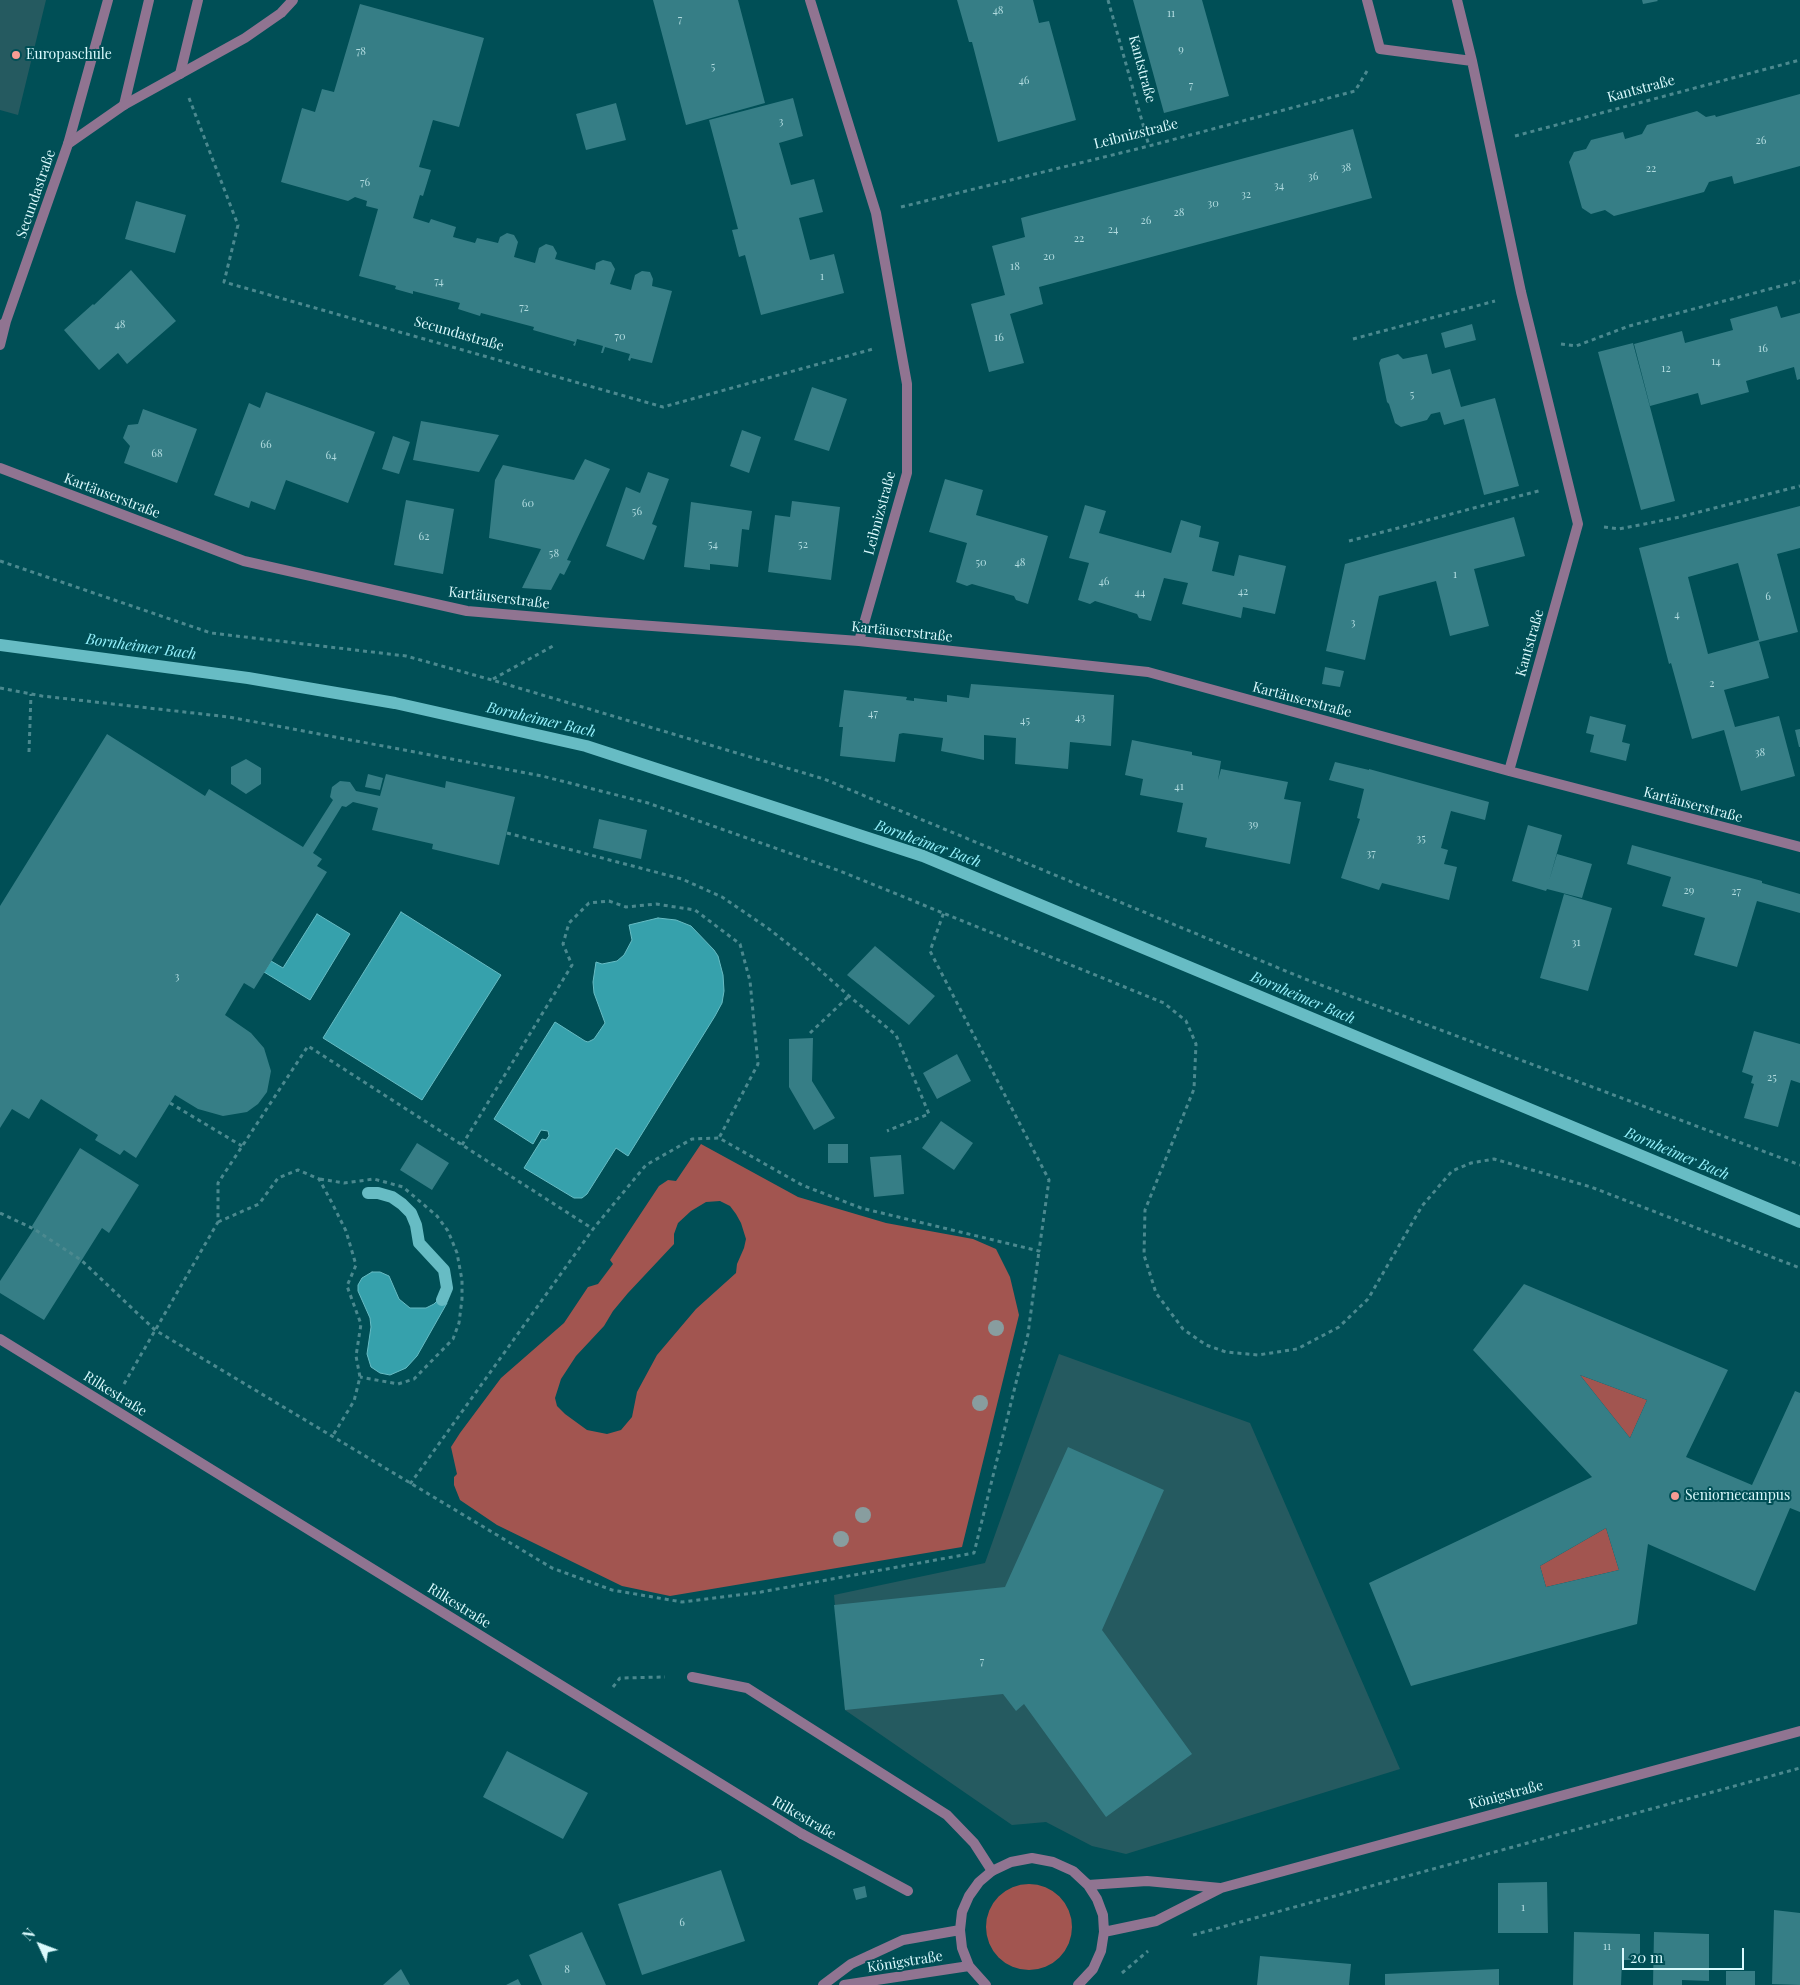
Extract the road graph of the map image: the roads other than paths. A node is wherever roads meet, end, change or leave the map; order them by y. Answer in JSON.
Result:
{"nodes":[{"id":1,"x":108,"y":0,"type":"edge"},
{"id":2,"x":149,"y":0,"type":"edge"},
{"id":3,"x":198,"y":0,"type":"edge"},
{"id":4,"x":293,"y":0,"type":"edge"},
{"id":5,"x":810,"y":0,"type":"edge"},
{"id":6,"x":1367,"y":0,"type":"edge"},
{"id":7,"x":1457,"y":0,"type":"edge"},
{"id":8,"x":1472,"y":61,"type":"junction"},
{"id":9,"x":180,"y":74,"type":"junction"},
{"id":10,"x":124,"y":105,"type":"junction"},
{"id":11,"x":68,"y":144,"type":"junction"},
{"id":12,"x":3,"y":325,"type":"edge"},
{"id":13,"x":0,"y":345,"type":"edge"},
{"id":14,"x":0,"y":468,"type":"edge"},
{"id":15,"x":859,"y":641,"type":"junction"},
{"id":16,"x":1508,"y":771,"type":"junction"},
{"id":17,"x":1800,"y":847,"type":"edge"},
{"id":18,"x":0,"y":1339,"type":"edge"},
{"id":19,"x":692,"y":1677,"type":"road end"},
{"id":20,"x":1800,"y":1731,"type":"edge"},
{"id":21,"x":992,"y":1871,"type":"junction"},
{"id":22,"x":1088,"y":1885,"type":"junction"},
{"id":23,"x":1220,"y":1888,"type":"junction"},
{"id":24,"x":908,"y":1891,"type":"dead end"},
{"id":25,"x":960,"y":1930,"type":"junction"},
{"id":26,"x":1104,"y":1932,"type":"junction"},
{"id":27,"x":969,"y":1966,"type":"junction"},
{"id":28,"x":1080,"y":1984,"type":"edge"},
{"id":29,"x":823,"y":1985,"type":"edge"},
{"id":30,"x":844,"y":1985,"type":"edge"},
{"id":31,"x":986,"y":1985,"type":"edge"}],
"edges":[{"from":1,"to":11,"type":"street"},
{"from":2,"to":10,"type":"street"},
{"from":3,"to":9,"type":"street"},
{"from":4,"to":9,"type":"street","name":"Secundastraße"},
{"from":5,"to":15,"type":"street","name":"Leibnizstraße"},
{"from":6,"to":8,"type":"street"},
{"from":7,"to":8,"type":"street","name":"Kantstraße"},
{"from":8,"to":16,"type":"street","name":"Kantstraße"},
{"from":9,"to":10,"type":"street","name":"Secundastraße"},
{"from":10,"to":11,"type":"street","name":"Secundastraße"},
{"from":11,"to":12,"type":"street","name":"Secundastraße"},
{"from":12,"to":13,"type":"street","name":"Secundastraße"},
{"from":14,"to":15,"type":"street","name":"Kartäuserstraße"},
{"from":15,"to":16,"type":"street","name":"Kartäuserstraße"},
{"from":16,"to":17,"type":"street","name":"Kartäuserstraße"},
{"from":18,"to":24,"type":"street","name":"Rilkestraße"},
{"from":19,"to":21,"type":"street"},
{"from":20,"to":23,"type":"street","name":"Königstraße"},
{"from":21,"to":22,"type":"street"},
{"from":21,"to":25,"type":"street"},
{"from":22,"to":23,"type":"street","name":"Königstraße"},
{"from":22,"to":26,"type":"street"},
{"from":23,"to":26,"type":"street","name":"Königstraße"},
{"from":25,"to":27,"type":"street"},
{"from":25,"to":29,"type":"street","name":"Königstraße"},
{"from":26,"to":28,"type":"street"},
{"from":27,"to":30,"type":"street","name":"Königstraße"},
{"from":27,"to":31,"type":"street"}]}
